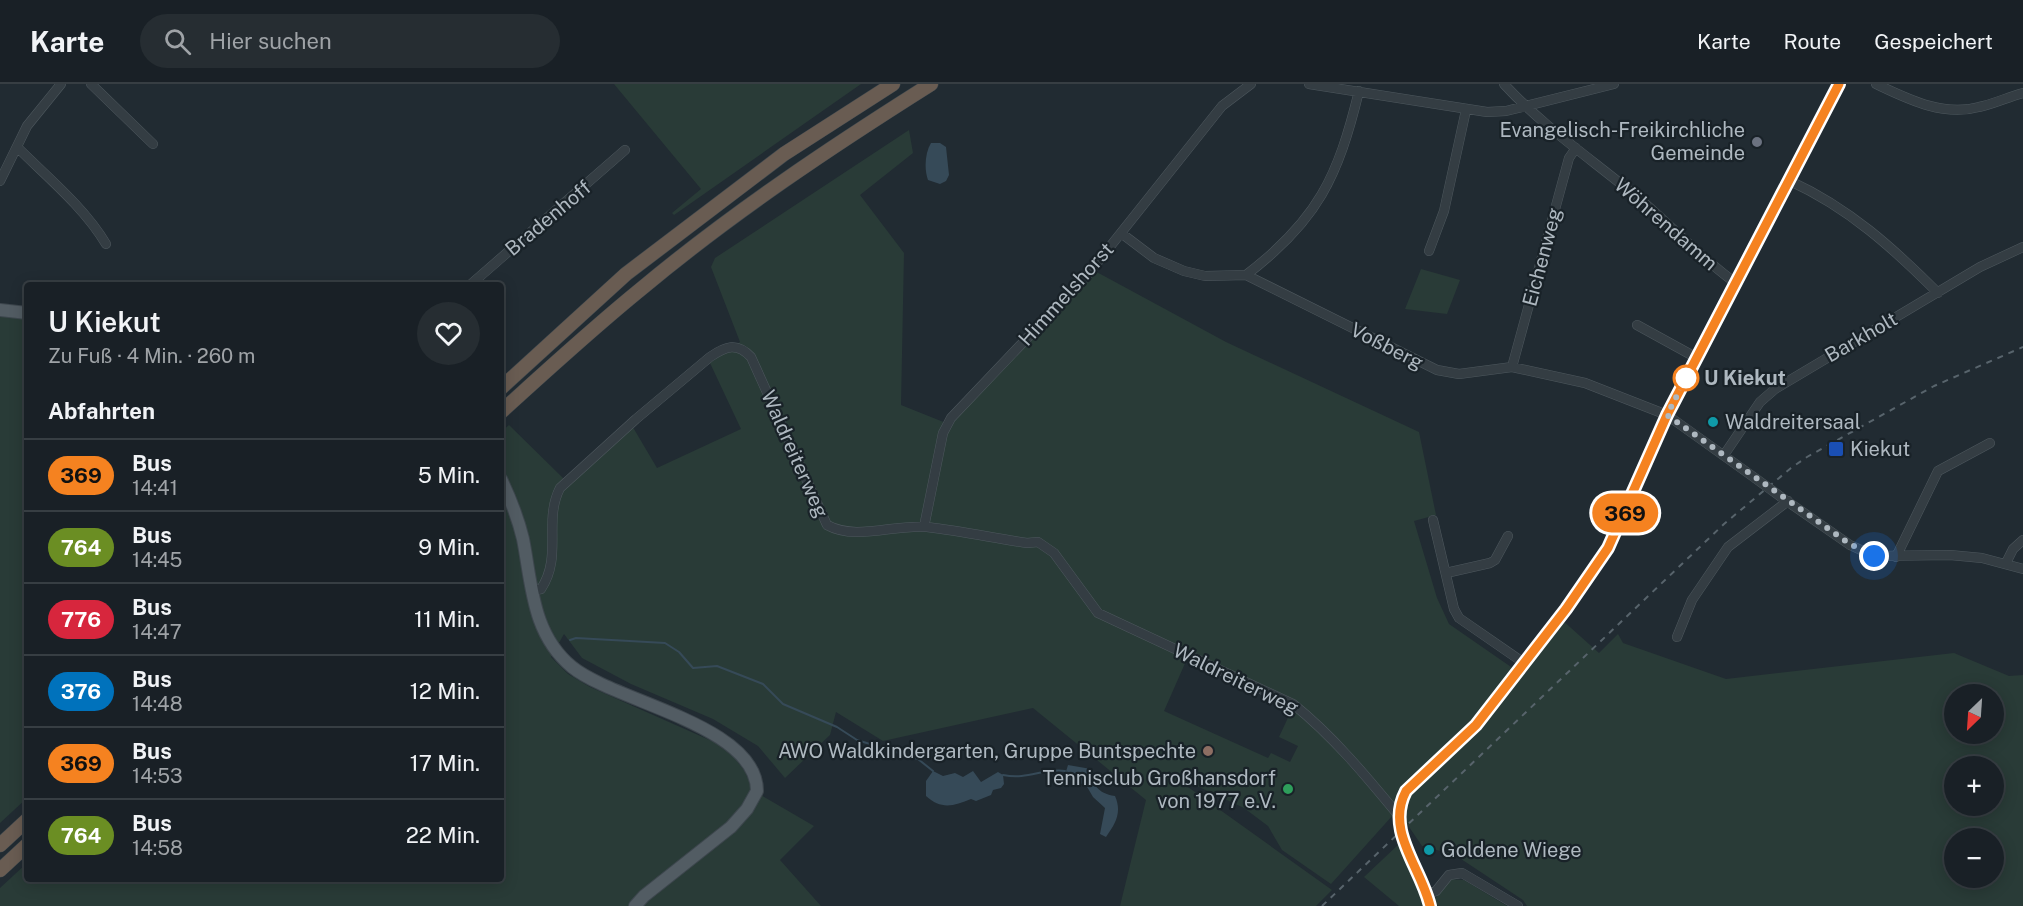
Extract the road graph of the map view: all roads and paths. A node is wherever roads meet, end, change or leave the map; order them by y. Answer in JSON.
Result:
{"nodes":[{"id":1,"x":62,"y":84,"type":"edge"},
{"id":2,"x":91,"y":84,"type":"edge"},
{"id":3,"x":893,"y":84,"type":"edge"},
{"id":4,"x":931,"y":84,"type":"edge"},
{"id":5,"x":1251,"y":84,"type":"edge"},
{"id":6,"x":1309,"y":84,"type":"edge"},
{"id":7,"x":1504,"y":84,"type":"edge"},
{"id":8,"x":1614,"y":84,"type":"edge"},
{"id":9,"x":1839,"y":84,"type":"edge"},
{"id":10,"x":1876,"y":84,"type":"edge"},
{"id":11,"x":1359,"y":91,"type":"junction"},
{"id":12,"x":2023,"y":93,"type":"edge"},
{"id":13,"x":1525,"y":107,"type":"junction"},
{"id":14,"x":1466,"y":110,"type":"junction"},
{"id":15,"x":153,"y":144,"type":"dead end"},
{"id":16,"x":17,"y":147,"type":"junction"},
{"id":17,"x":1576,"y":148,"type":"junction"},
{"id":18,"x":625,"y":150,"type":"dead end"},
{"id":19,"x":0,"y":181,"type":"edge"},
{"id":20,"x":1790,"y":181,"type":"junction"},
{"id":21,"x":1121,"y":233,"type":"junction"},
{"id":22,"x":106,"y":244,"type":"dead end"},
{"id":23,"x":2023,"y":247,"type":"edge"},
{"id":24,"x":1430,"y":251,"type":"dead end"},
{"id":25,"x":1246,"y":275,"type":"junction"},
{"id":26,"x":474,"y":282,"type":"edge"},
{"id":27,"x":1737,"y":284,"type":"junction"},
{"id":28,"x":1938,"y":293,"type":"junction"},
{"id":29,"x":0,"y":310,"type":"edge"},
{"id":30,"x":24,"y":313,"type":"edge"},
{"id":31,"x":1637,"y":325,"type":"dead end"},
{"id":32,"x":1697,"y":358,"type":"junction"},
{"id":33,"x":1512,"y":367,"type":"junction"},
{"id":34,"x":504,"y":385,"type":"edge"},
{"id":35,"x":504,"y":409,"type":"edge"},
{"id":36,"x":1667,"y":415,"type":"junction"},
{"id":37,"x":1990,"y":443,"type":"dead end"},
{"id":38,"x":1724,"y":455,"type":"junction"},
{"id":39,"x":504,"y":487,"type":"edge"},
{"id":40,"x":1785,"y":499,"type":"junction"},
{"id":41,"x":1433,"y":520,"type":"dead end"},
{"id":42,"x":924,"y":527,"type":"junction"},
{"id":43,"x":1509,"y":536,"type":"dead end"},
{"id":44,"x":2023,"y":540,"type":"edge"},
{"id":45,"x":1896,"y":557,"type":"junction"},
{"id":46,"x":2006,"y":563,"type":"junction"},
{"id":47,"x":2023,"y":569,"type":"edge"},
{"id":48,"x":1446,"y":573,"type":"junction"},
{"id":49,"x":531,"y":591,"type":"junction"},
{"id":50,"x":1677,"y":637,"type":"dead end"},
{"id":51,"x":1524,"y":663,"type":"junction"},
{"id":52,"x":1399,"y":816,"type":"junction"},
{"id":53,"x":24,"y":823,"type":"edge"},
{"id":54,"x":0,"y":845,"type":"edge"},
{"id":55,"x":24,"y":848,"type":"edge"},
{"id":56,"x":0,"y":870,"type":"edge"},
{"id":57,"x":1427,"y":894,"type":"junction"},
{"id":58,"x":635,"y":906,"type":"edge"},
{"id":59,"x":1430,"y":906,"type":"edge"},
{"id":60,"x":1518,"y":906,"type":"edge"}],
"edges":[{"from":1,"to":16,"type":"street"},
{"from":2,"to":15,"type":"street"},
{"from":3,"to":34,"type":"highway"},
{"from":4,"to":35,"type":"highway"},
{"from":5,"to":21,"type":"street","name":"Himmelshorst"},
{"from":6,"to":11,"type":"street"},
{"from":7,"to":13,"type":"street","name":"Wöhrendamm"},
{"from":8,"to":13,"type":"street"},
{"from":9,"to":20,"type":"street"},
{"from":10,"to":12,"type":"street"},
{"from":11,"to":14,"type":"street"},
{"from":11,"to":25,"type":"street"},
{"from":13,"to":14,"type":"street"},
{"from":13,"to":17,"type":"street","name":"Wöhrendamm"},
{"from":14,"to":24,"type":"street"},
{"from":16,"to":19,"type":"street"},
{"from":16,"to":22,"type":"street"},
{"from":17,"to":27,"type":"street","name":"Wöhrendamm"},
{"from":17,"to":33,"type":"street","name":"Eichenweg"},
{"from":18,"to":26,"type":"street","name":"Bradenhoff"},
{"from":20,"to":27,"type":"street"},
{"from":20,"to":28,"type":"street"},
{"from":21,"to":25,"type":"street","name":"Voßberg"},
{"from":21,"to":42,"type":"street","name":"Himmelshorst"},
{"from":23,"to":28,"type":"street","name":"Barkholt"},
{"from":25,"to":33,"type":"street","name":"Voßberg"},
{"from":27,"to":32,"type":"street","name":"Wöhrendamm"},
{"from":28,"to":38,"type":"street","name":"Barkholt"},
{"from":29,"to":30,"type":"main road"},
{"from":31,"to":32,"type":"street"},
{"from":32,"to":36,"type":"street","name":"Wöhrendamm"},
{"from":33,"to":36,"type":"street","name":"Voßberg"},
{"from":36,"to":38,"type":"street","name":"Voßberg"},
{"from":36,"to":51,"type":"street","name":"Wöhrendamm"},
{"from":37,"to":45,"type":"street"},
{"from":38,"to":40,"type":"street","name":"Voßberg","bridge":true},
{"from":39,"to":49,"type":"main road"},
{"from":40,"to":45,"type":"street","name":"Voßberg"},
{"from":40,"to":50,"type":"street"},
{"from":41,"to":48,"type":"street"},
{"from":42,"to":49,"type":"street","name":"Waldreiterweg"},
{"from":42,"to":52,"type":"street","name":"Waldreiterweg"},
{"from":43,"to":48,"type":"street"},
{"from":44,"to":46,"type":"street"},
{"from":45,"to":46,"type":"street","name":"Voßberg"},
{"from":46,"to":47,"type":"street","name":"Voßberg"},
{"from":48,"to":51,"type":"street"},
{"from":49,"to":58,"type":"main road"},
{"from":51,"to":52,"type":"street","name":"Wöhrendamm"},
{"from":52,"to":57,"type":"street"},
{"from":53,"to":54,"type":"highway"},
{"from":55,"to":56,"type":"highway"},
{"from":57,"to":59,"type":"street"},
{"from":57,"to":60,"type":"street"}]}
